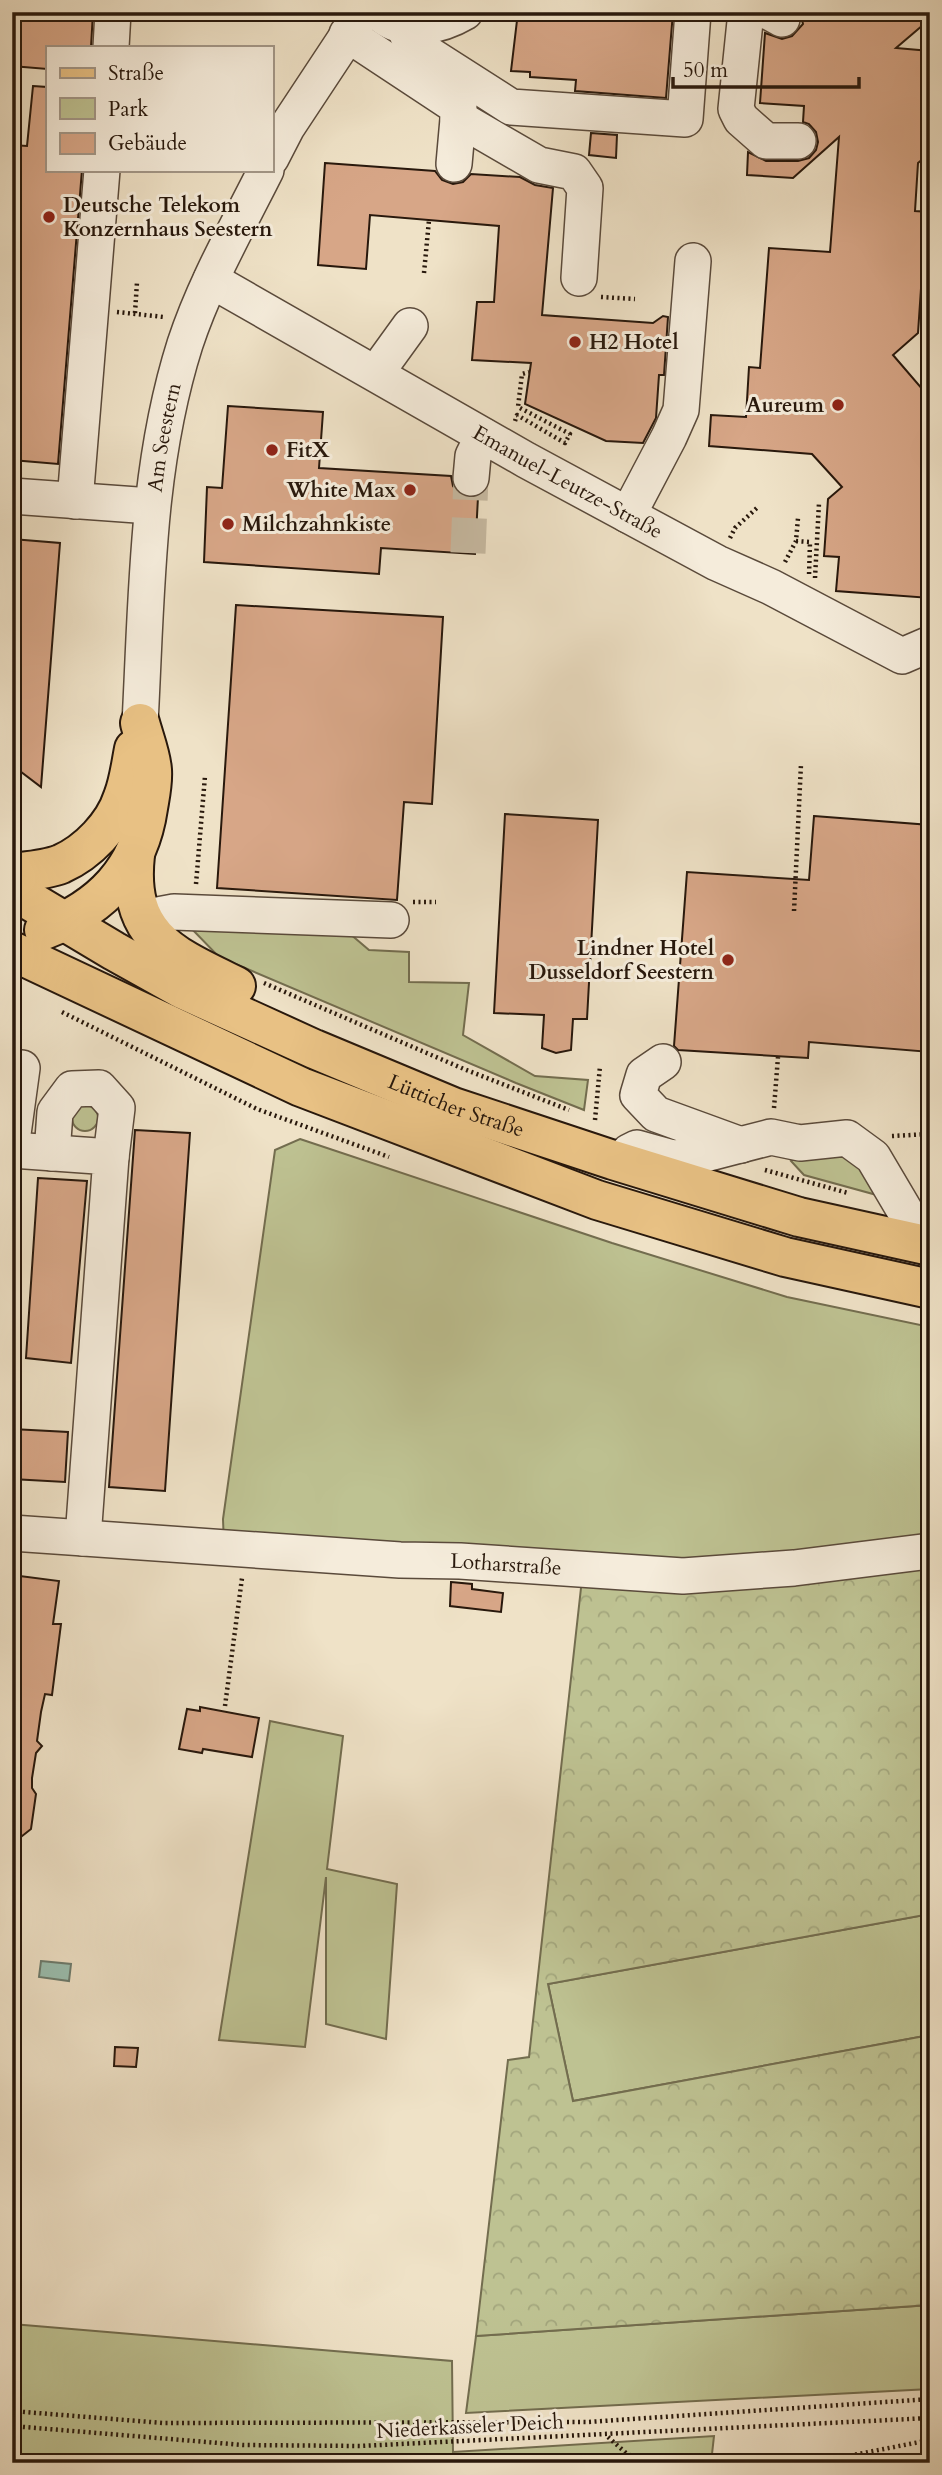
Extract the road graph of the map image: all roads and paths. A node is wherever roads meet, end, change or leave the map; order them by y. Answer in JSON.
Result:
{"nodes":[{"id":1,"x":465,"y":12,"type":"edge"},
{"id":2,"x":693,"y":12,"type":"edge"},
{"id":3,"x":746,"y":12,"type":"edge"},
{"id":4,"x":360,"y":25,"type":"edge"},
{"id":5,"x":443,"y":117,"type":"junction"},
{"id":6,"x":798,"y":141,"type":"dead end"},
{"id":7,"x":273,"y":154,"type":"edge"},
{"id":8,"x":454,"y":163,"type":"dead end"},
{"id":9,"x":102,"y":172,"type":"edge"},
{"id":10,"x":265,"y":172,"type":"edge"},
{"id":11,"x":429,"y":220,"type":"dead end"},
{"id":12,"x":693,"y":261,"type":"dead end"},
{"id":13,"x":424,"y":273,"type":"dead end"},
{"id":14,"x":579,"y":278,"type":"dead end"},
{"id":15,"x":211,"y":280,"type":"junction"},
{"id":16,"x":137,"y":282,"type":"dead end"},
{"id":17,"x":91,"y":310,"type":"junction"},
{"id":18,"x":135,"y":313,"type":"junction"},
{"id":19,"x":195,"y":320,"type":"junction"},
{"id":20,"x":410,"y":326,"type":"dead end"},
{"id":21,"x":529,"y":372,"type":"dead end"},
{"id":22,"x":376,"y":373,"type":"junction"},
{"id":23,"x":518,"y":407,"type":"junction"},
{"id":24,"x":517,"y":415,"type":"junction"},
{"id":25,"x":493,"y":441,"type":"junction"},
{"id":26,"x":471,"y":478,"type":"tunnel mouth"},
{"id":27,"x":12,"y":496,"type":"edge"},
{"id":28,"x":75,"y":501,"type":"junction"},
{"id":29,"x":819,"y":503,"type":"dead end"},
{"id":30,"x":151,"y":506,"type":"junction"},
{"id":31,"x":759,"y":506,"type":"dead end"},
{"id":32,"x":628,"y":515,"type":"junction"},
{"id":33,"x":798,"y":518,"type":"dead end"},
{"id":34,"x":735,"y":528,"type":"dead end"},
{"id":35,"x":916,"y":650,"type":"edge"},
{"id":36,"x":140,"y":723,"type":"junction"},
{"id":37,"x":801,"y":764,"type":"dead end"},
{"id":38,"x":205,"y":776,"type":"dead end"},
{"id":39,"x":135,"y":855,"type":"junction"},
{"id":40,"x":12,"y":873,"type":"edge"},
{"id":41,"x":12,"y":890,"type":"edge"},
{"id":42,"x":794,"y":911,"type":"dead end"},
{"id":43,"x":194,"y":912,"type":"junction"},
{"id":44,"x":142,"y":918,"type":"junction"},
{"id":45,"x":391,"y":920,"type":"dead end"},
{"id":46,"x":66,"y":922,"type":"junction"},
{"id":47,"x":12,"y":928,"type":"edge"},
{"id":48,"x":12,"y":951,"type":"edge"},
{"id":49,"x":259,"y":981,"type":"dead end"},
{"id":50,"x":778,"y":1057,"type":"dead end"},
{"id":51,"x":663,"y":1062,"type":"dead end"},
{"id":52,"x":600,"y":1066,"type":"dead end"},
{"id":53,"x":22,"y":1068,"type":"dead end"},
{"id":54,"x":571,"y":1111,"type":"dead end"},
{"id":55,"x":583,"y":1115,"type":"dead end"},
{"id":56,"x":595,"y":1120,"type":"junction"},
{"id":57,"x":529,"y":1132,"type":"junction"},
{"id":58,"x":930,"y":1134,"type":"edge"},
{"id":59,"x":884,"y":1136,"type":"dead end"},
{"id":60,"x":12,"y":1141,"type":"edge"},
{"id":61,"x":610,"y":1142,"type":"junction"},
{"id":62,"x":12,"y":1150,"type":"edge"},
{"id":63,"x":757,"y":1150,"type":"junction"},
{"id":64,"x":52,"y":1153,"type":"junction"},
{"id":65,"x":111,"y":1157,"type":"junction"},
{"id":66,"x":849,"y":1194,"type":"dead end"},
{"id":67,"x":927,"y":1245,"type":"edge"},
{"id":68,"x":930,"y":1289,"type":"edge"},
{"id":69,"x":12,"y":1533,"type":"edge"},
{"id":70,"x":83,"y":1538,"type":"junction"},
{"id":71,"x":246,"y":1549,"type":"junction"},
{"id":72,"x":930,"y":1551,"type":"edge"},
{"id":73,"x":225,"y":1706,"type":"dead end"},
{"id":74,"x":930,"y":2399,"type":"edge"},
{"id":75,"x":12,"y":2411,"type":"edge"},
{"id":76,"x":930,"y":2418,"type":"edge"},
{"id":77,"x":12,"y":2426,"type":"edge"},
{"id":78,"x":607,"y":2436,"type":"junction"},
{"id":79,"x":930,"y":2440,"type":"edge"},
{"id":80,"x":644,"y":2463,"type":"edge"},
{"id":81,"x":812,"y":2463,"type":"edge"}],
"edges":[{"from":1,"to":4,"type":"street"},
{"from":2,"to":4,"type":"street"},
{"from":3,"to":6,"type":"street"},
{"from":4,"to":5,"type":"street"},
{"from":4,"to":7,"type":"street"},
{"from":5,"to":8,"type":"street"},
{"from":5,"to":14,"type":"street"},
{"from":9,"to":17,"type":"street"},
{"from":10,"to":15,"type":"street","name":"Am Seestern"},
{"from":11,"to":13,"type":"path"},
{"from":12,"to":32,"type":"street"},
{"from":15,"to":19,"type":"street","name":"Am Seestern"},
{"from":15,"to":22,"type":"street","name":"Emanuel-Leutze-Straße"},
{"from":16,"to":18,"type":"path"},
{"from":17,"to":18,"type":"path"},
{"from":17,"to":28,"type":"street"},
{"from":18,"to":19,"type":"path"},
{"from":19,"to":30,"type":"street","name":"Am Seestern"},
{"from":20,"to":22,"type":"street"},
{"from":21,"to":23,"type":"path"},
{"from":22,"to":25,"type":"street","name":"Emanuel-Leutze-Straße"},
{"from":23,"to":24,"type":"path"},
{"from":23,"to":24,"type":"path"},
{"from":24,"to":25,"type":"path"},
{"from":25,"to":26,"type":"street"},
{"from":25,"to":32,"type":"street","name":"Emanuel-Leutze-Straße"},
{"from":27,"to":28,"type":"street"},
{"from":28,"to":30,"type":"street"},
{"from":29,"to":33,"type":"path"},
{"from":30,"to":36,"type":"street","name":"Am Seestern"},
{"from":31,"to":34,"type":"path"},
{"from":32,"to":35,"type":"street","name":"Emanuel-Leutze-Straße"},
{"from":36,"to":39,"type":"main road"},
{"from":36,"to":40,"type":"main road"},
{"from":37,"to":42,"type":"path"},
{"from":38,"to":43,"type":"path"},
{"from":39,"to":44,"type":"main road"},
{"from":39,"to":46,"type":"main road"},
{"from":41,"to":46,"type":"main road","name":"Lütticher Straße"},
{"from":43,"to":44,"type":"street"},
{"from":43,"to":45,"type":"street"},
{"from":44,"to":57,"type":"main road"},
{"from":46,"to":47,"type":"main road"},
{"from":46,"to":57,"type":"main road","name":"Lütticher Straße"},
{"from":48,"to":68,"type":"main road","name":"Lütticher Straße"},
{"from":49,"to":54,"type":"path"},
{"from":50,"to":63,"type":"path"},
{"from":51,"to":63,"type":"street"},
{"from":52,"to":56,"type":"path"},
{"from":53,"to":60,"type":"street"},
{"from":55,"to":56,"type":"path"},
{"from":56,"to":61,"type":"path"},
{"from":57,"to":61,"type":"main road","name":"Lütticher Straße"},
{"from":58,"to":59,"type":"path"},
{"from":61,"to":63,"type":"street"},
{"from":61,"to":67,"type":"main road","name":"Lütticher Straße"},
{"from":62,"to":64,"type":"street"},
{"from":63,"to":66,"type":"path"},
{"from":63,"to":67,"type":"street"},
{"from":64,"to":65,"type":"street"},
{"from":64,"to":65,"type":"street"},
{"from":65,"to":70,"type":"street"},
{"from":69,"to":70,"type":"street","name":"Lotharstraße"},
{"from":70,"to":71,"type":"street","name":"Lotharstraße"},
{"from":71,"to":72,"type":"street","name":"Lotharstraße"},
{"from":71,"to":73,"type":"path"},
{"from":74,"to":75,"type":"path","name":"Niederkasseler Deich"},
{"from":76,"to":78,"type":"path","name":"Niederkasseler Deich"},
{"from":77,"to":78,"type":"path","name":"Niederkasseler Deich"},
{"from":78,"to":80,"type":"path"},
{"from":79,"to":81,"type":"path"}]}
